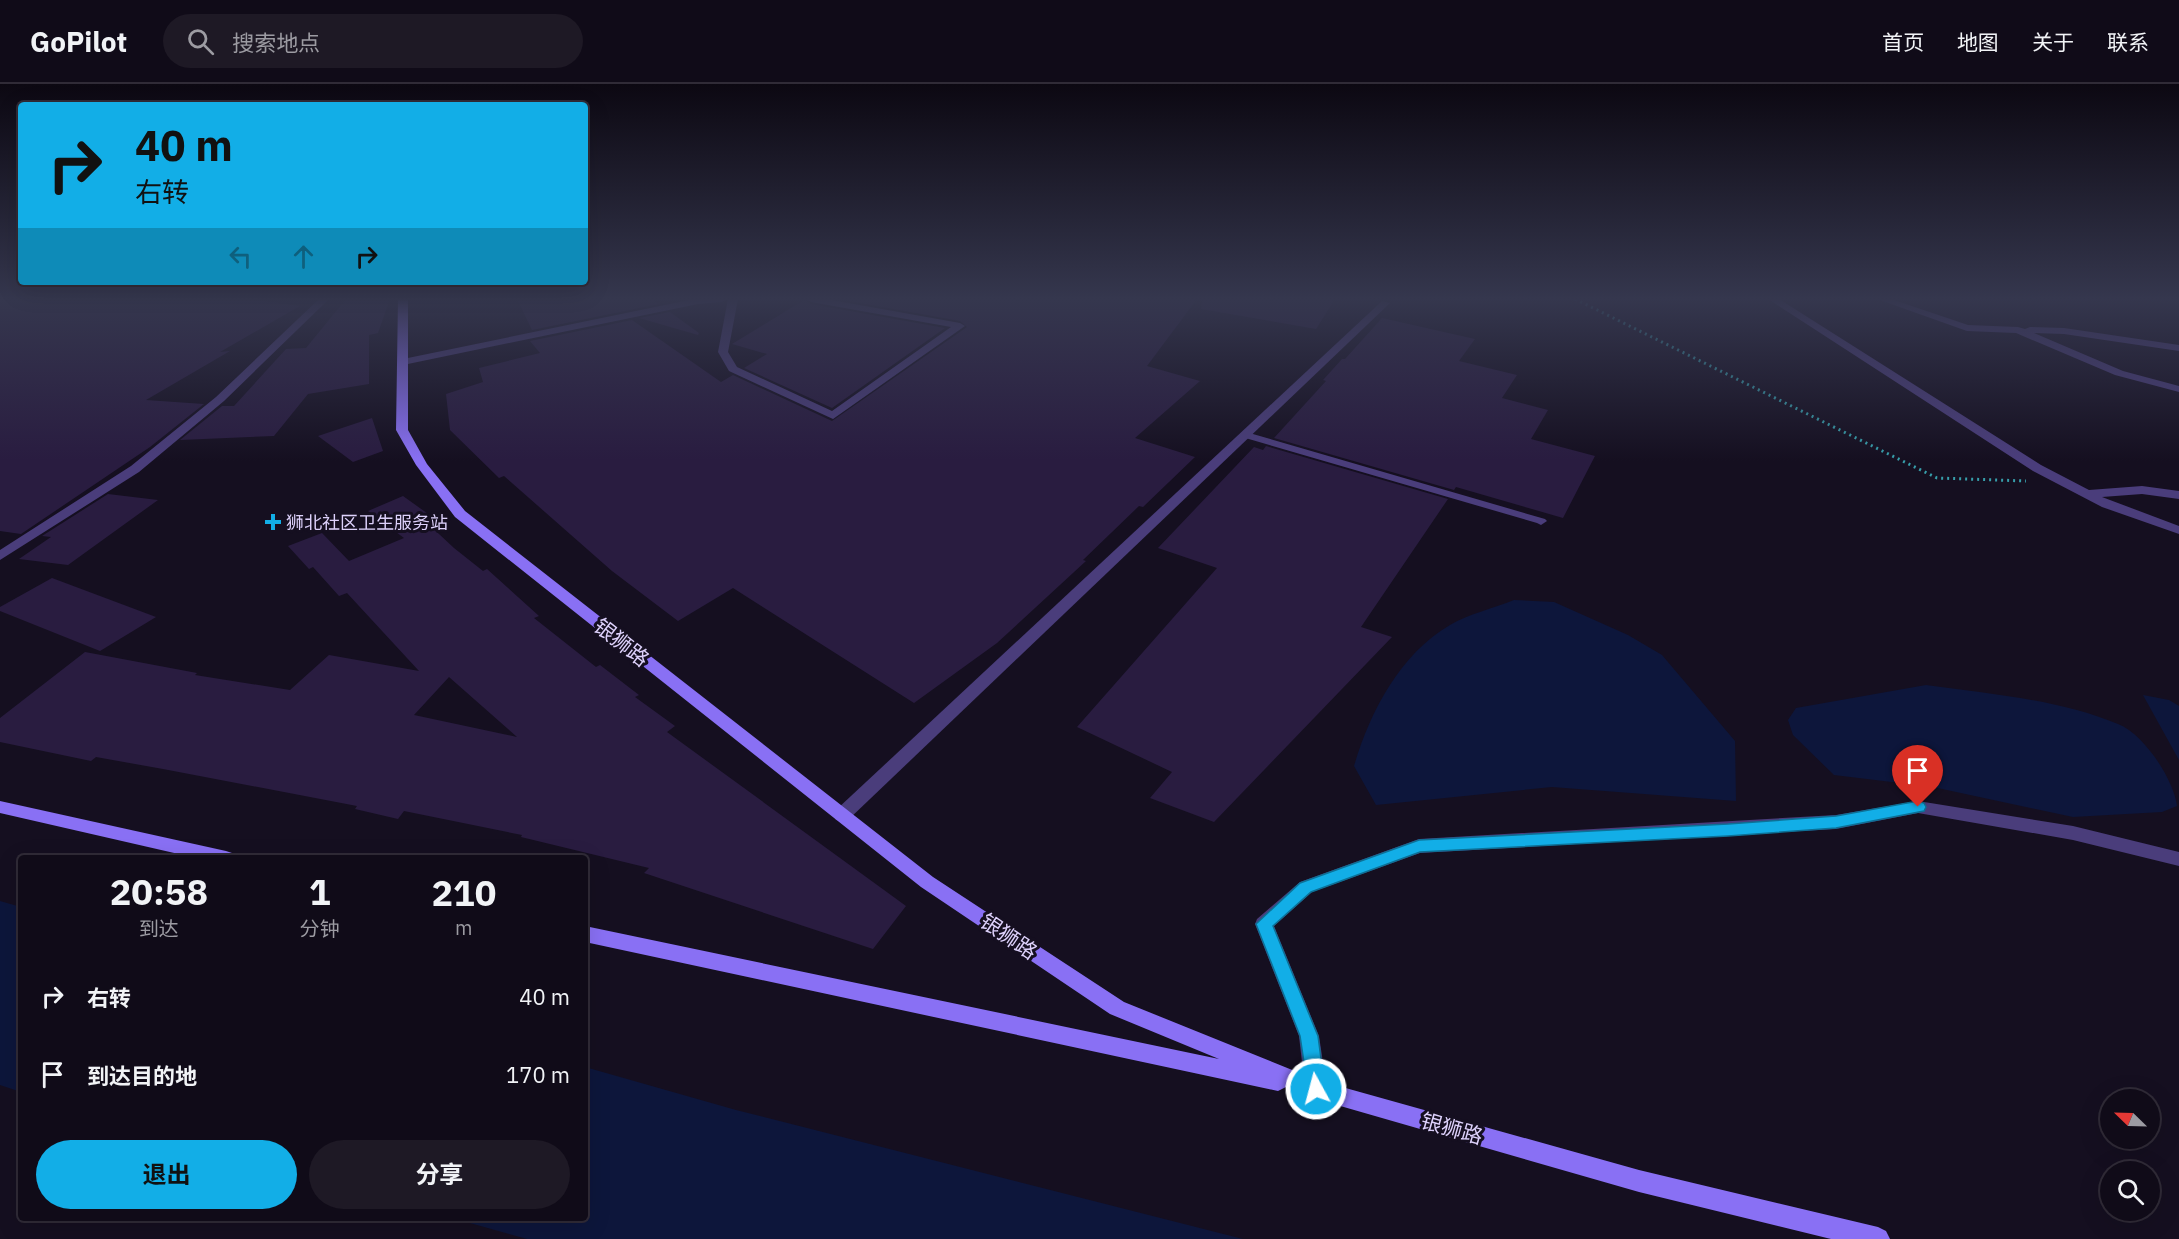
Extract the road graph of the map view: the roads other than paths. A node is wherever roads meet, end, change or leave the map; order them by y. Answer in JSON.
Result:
{"nodes":[{"id":1,"x":268,"y":353,"type":"edge"},
{"id":2,"x":403,"y":353,"type":"edge"},
{"id":3,"x":447,"y":353,"type":"edge"},
{"id":4,"x":724,"y":353,"type":"edge"},
{"id":5,"x":922,"y":353,"type":"edge"},
{"id":6,"x":1332,"y":353,"type":"edge"},
{"id":7,"x":1857,"y":353,"type":"edge"},
{"id":8,"x":2072,"y":353,"type":"edge"},
{"id":9,"x":403,"y":362,"type":"junction"},
{"id":10,"x":2179,"y":389,"type":"edge"},
{"id":11,"x":1246,"y":435,"type":"junction"},
{"id":12,"x":2087,"y":494,"type":"junction"},
{"id":13,"x":2179,"y":495,"type":"edge"},
{"id":14,"x":1541,"y":521,"type":"dead end"},
{"id":15,"x":2179,"y":530,"type":"edge"},
{"id":16,"x":0,"y":556,"type":"edge"},
{"id":17,"x":0,"y":807,"type":"edge"},
{"id":18,"x":842,"y":815,"type":"junction"},
{"id":19,"x":213,"y":855,"type":"edge"},
{"id":20,"x":2179,"y":859,"type":"edge"},
{"id":21,"x":588,"y":935,"type":"edge"},
{"id":22,"x":1316,"y":1089,"type":"junction"},
{"id":23,"x":1878,"y":1239,"type":"edge"}],
"edges":[{"from":1,"to":16,"type":"street"},
{"from":2,"to":9,"type":"main road","name":"银狮路"},
{"from":3,"to":9,"type":"street"},
{"from":4,"to":5,"type":"street"},
{"from":6,"to":11,"type":"street"},
{"from":7,"to":12,"type":"street"},
{"from":8,"to":10,"type":"street"},
{"from":9,"to":18,"type":"main road","name":"银狮路"},
{"from":11,"to":14,"type":"lane"},
{"from":11,"to":18,"type":"street"},
{"from":12,"to":13,"type":"street"},
{"from":12,"to":15,"type":"street"},
{"from":17,"to":19,"type":"main road"},
{"from":18,"to":22,"type":"main road","name":"银狮路"},
{"from":20,"to":22,"type":"street"},
{"from":21,"to":22,"type":"main road"},
{"from":22,"to":23,"type":"main road","name":"银狮路"}]}
